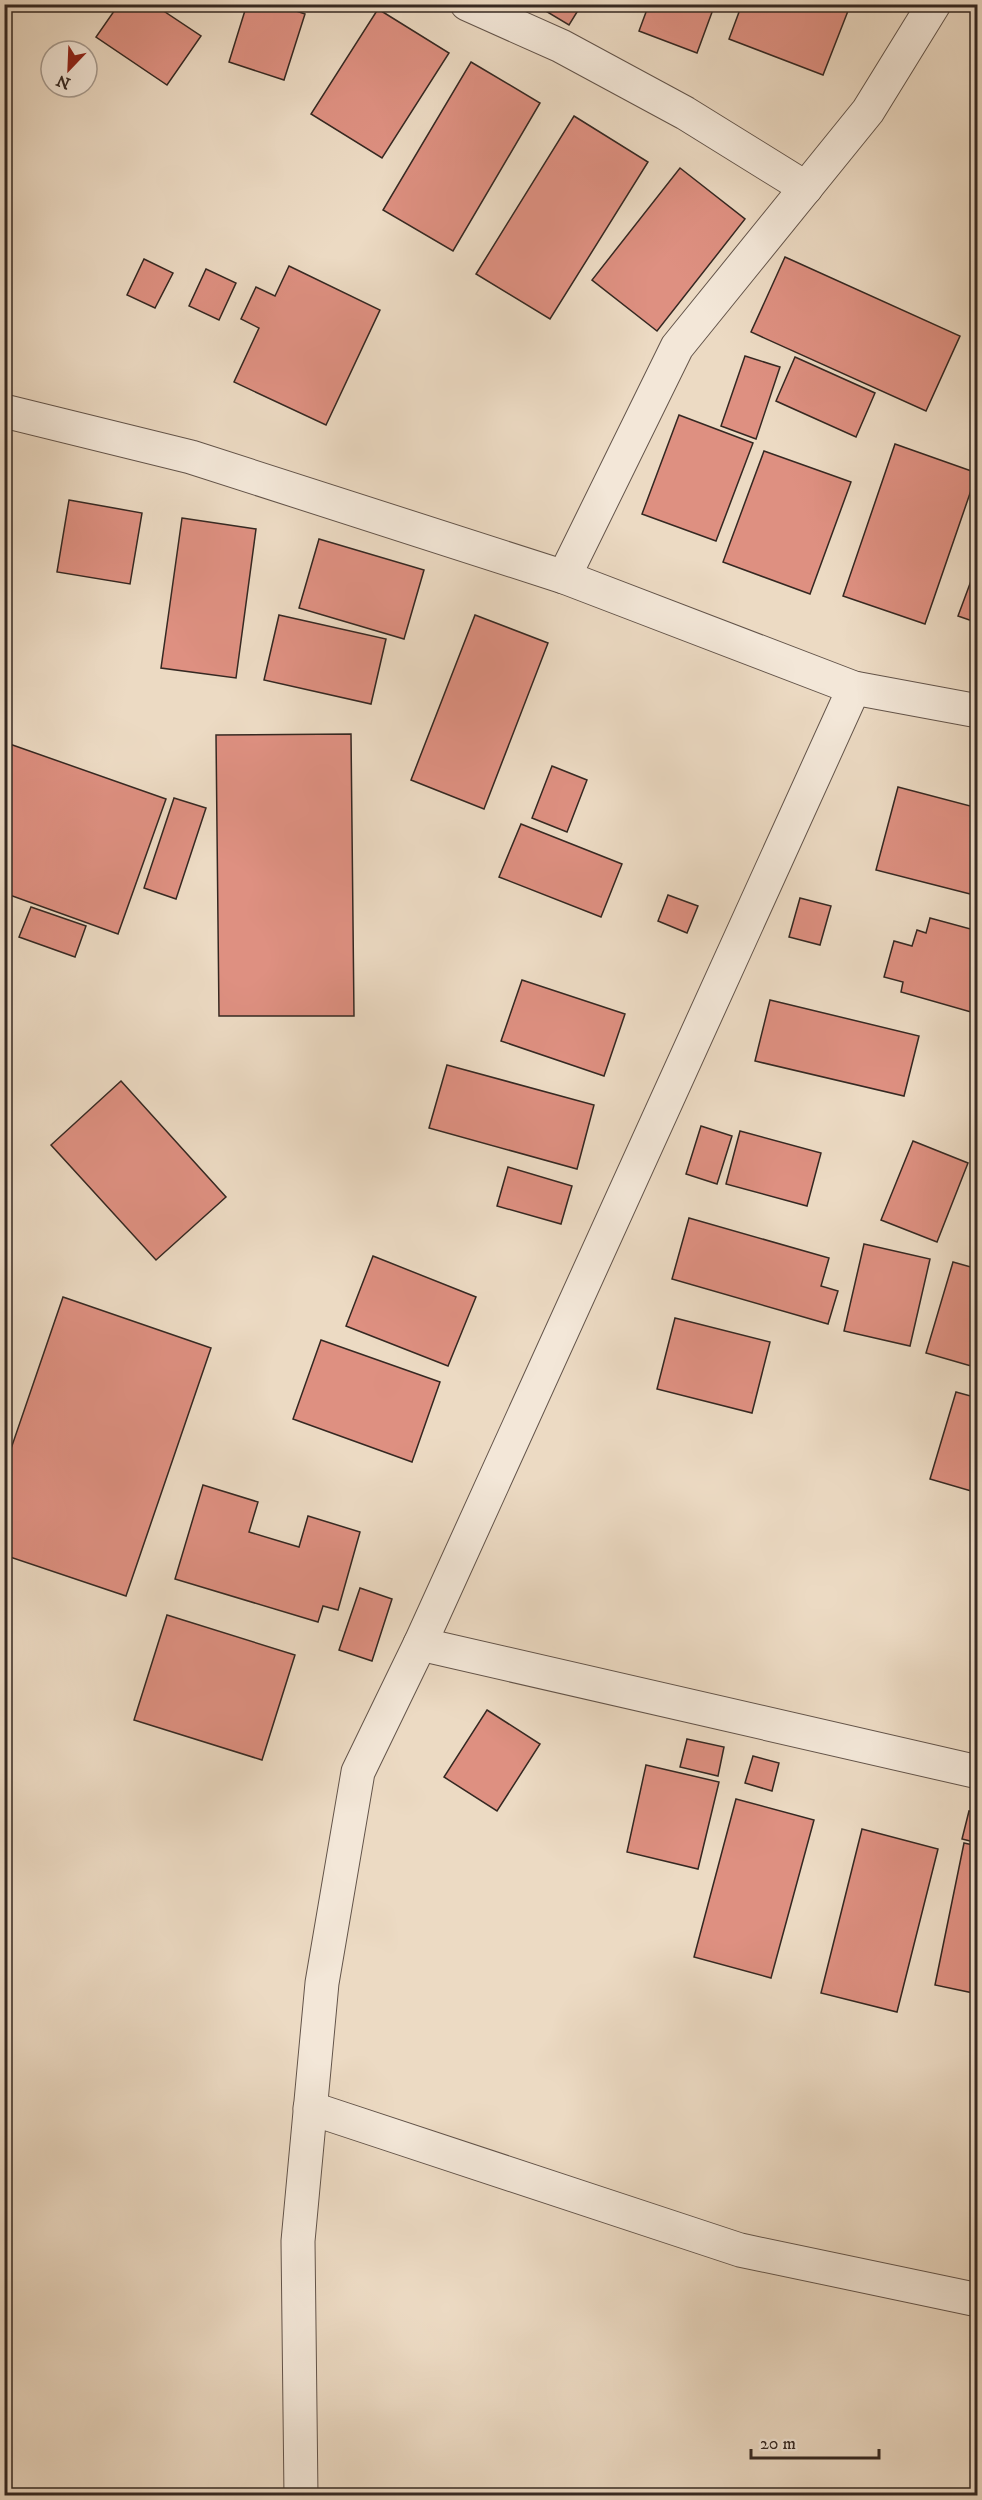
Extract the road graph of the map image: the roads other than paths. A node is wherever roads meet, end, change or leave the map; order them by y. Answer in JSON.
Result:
{"nodes":[{"id":1,"x":467,"y":4,"type":"edge"},
{"id":2,"x":934,"y":4,"type":"edge"},
{"id":3,"x":806,"y":188,"type":"junction"},
{"id":4,"x":4,"y":411,"type":"edge"},
{"id":5,"x":564,"y":577,"type":"junction"},
{"id":6,"x":854,"y":688,"type":"junction"},
{"id":7,"x":978,"y":711,"type":"edge"},
{"id":8,"x":420,"y":1644,"type":"junction"},
{"id":9,"x":978,"y":1772,"type":"edge"},
{"id":10,"x":310,"y":2108,"type":"junction"},
{"id":11,"x":978,"y":2300,"type":"edge"},
{"id":12,"x":301,"y":2496,"type":"edge"}],
"edges":[{"from":1,"to":3,"type":"street"},
{"from":2,"to":3,"type":"street"},
{"from":3,"to":5,"type":"street"},
{"from":4,"to":5,"type":"street"},
{"from":5,"to":6,"type":"street"},
{"from":6,"to":7,"type":"street"},
{"from":6,"to":8,"type":"street"},
{"from":8,"to":9,"type":"street"},
{"from":8,"to":10,"type":"street"},
{"from":10,"to":11,"type":"street"},
{"from":10,"to":12,"type":"street"}]}
